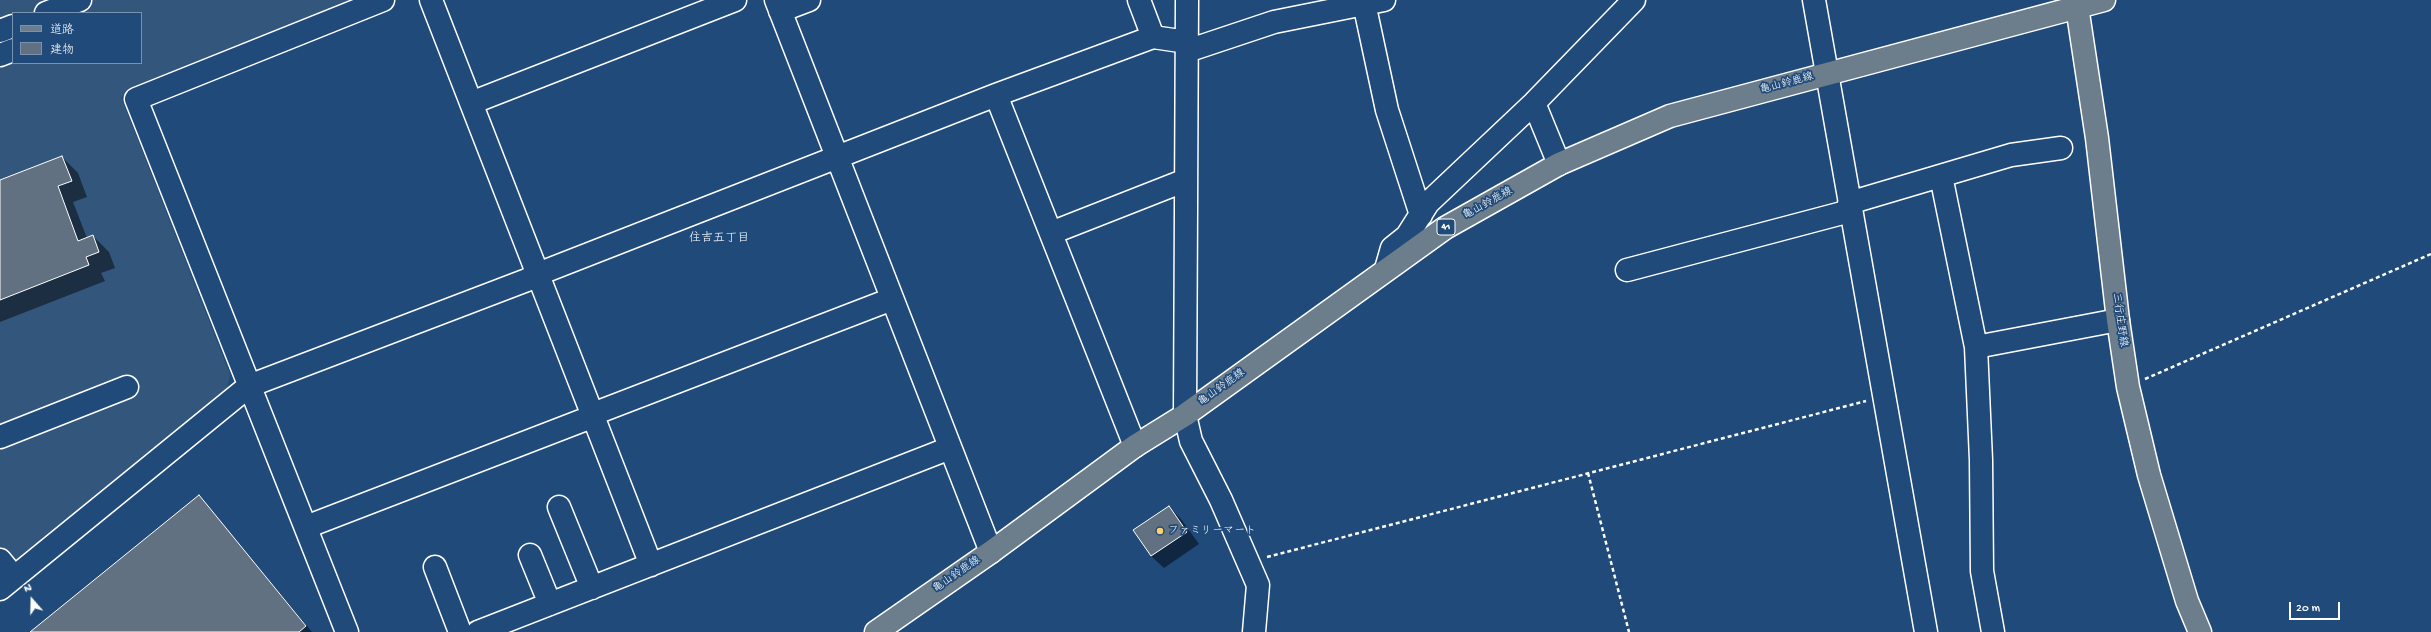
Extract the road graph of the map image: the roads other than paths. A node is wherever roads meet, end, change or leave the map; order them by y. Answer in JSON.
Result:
{"nodes":[{"id":1,"x":80,"y":0,"type":"edge"},
{"id":2,"x":383,"y":0,"type":"edge"},
{"id":3,"x":431,"y":0,"type":"edge"},
{"id":4,"x":735,"y":0,"type":"edge"},
{"id":5,"x":809,"y":0,"type":"edge"},
{"id":6,"x":1139,"y":0,"type":"edge"},
{"id":7,"x":1187,"y":0,"type":"edge"},
{"id":8,"x":1633,"y":0,"type":"edge"},
{"id":9,"x":1814,"y":0,"type":"edge"},
{"id":10,"x":2104,"y":0,"type":"edge"},
{"id":11,"x":1374,"y":2,"type":"edge"},
{"id":12,"x":2077,"y":3,"type":"edge"},
{"id":13,"x":778,"y":6,"type":"edge"},
{"id":14,"x":1312,"y":7,"type":"edge"},
{"id":15,"x":49,"y":12,"type":"edge"},
{"id":16,"x":12,"y":26,"type":"edge"},
{"id":17,"x":0,"y":31,"type":"edge"},
{"id":18,"x":1153,"y":37,"type":"junction"},
{"id":19,"x":1187,"y":46,"type":"junction"},
{"id":20,"x":12,"y":50,"type":"edge"},
{"id":21,"x":0,"y":55,"type":"edge"},
{"id":22,"x":1827,"y":73,"type":"junction"},
{"id":23,"x":996,"y":95,"type":"junction"},
{"id":24,"x":471,"y":104,"type":"junction"},
{"id":25,"x":1534,"y":104,"type":"junction"},
{"id":26,"x":2061,"y":148,"type":"dead end"},
{"id":27,"x":838,"y":158,"type":"junction"},
{"id":28,"x":1559,"y":164,"type":"junction"},
{"id":29,"x":1941,"y":176,"type":"junction"},
{"id":30,"x":1186,"y":180,"type":"junction"},
{"id":31,"x":1849,"y":207,"type":"junction"},
{"id":32,"x":1421,"y":215,"type":"junction"},
{"id":33,"x":1051,"y":233,"type":"junction"},
{"id":34,"x":1386,"y":269,"type":"junction"},
{"id":35,"x":1627,"y":270,"type":"dead end"},
{"id":36,"x":538,"y":274,"type":"junction"},
{"id":37,"x":892,"y":299,"type":"junction"},
{"id":38,"x":2118,"y":320,"type":"junction"},
{"id":39,"x":1976,"y":348,"type":"junction"},
{"id":40,"x":249,"y":386,"type":"junction"},
{"id":41,"x":127,"y":388,"type":"dead end"},
{"id":42,"x":594,"y":415,"type":"junction"},
{"id":43,"x":1185,"y":415,"type":"junction"},
{"id":44,"x":0,"y":438,"type":"edge"},
{"id":45,"x":1135,"y":446,"type":"junction"},
{"id":46,"x":950,"y":448,"type":"junction"},
{"id":47,"x":559,"y":508,"type":"dead end"},
{"id":48,"x":306,"y":527,"type":"junction"},
{"id":49,"x":991,"y":552,"type":"junction"},
{"id":50,"x":530,"y":555,"type":"dead end"},
{"id":51,"x":0,"y":560,"type":"edge"},
{"id":52,"x":651,"y":565,"type":"junction"},
{"id":53,"x":435,"y":567,"type":"dead end"},
{"id":54,"x":7,"y":583,"type":"edge"},
{"id":55,"x":592,"y":588,"type":"junction"},
{"id":56,"x":550,"y":604,"type":"junction"},
{"id":57,"x":347,"y":632,"type":"edge"},
{"id":58,"x":460,"y":632,"type":"edge"},
{"id":59,"x":478,"y":632,"type":"edge"},
{"id":60,"x":876,"y":632,"type":"edge"},
{"id":61,"x":1254,"y":632,"type":"edge"},
{"id":62,"x":1926,"y":632,"type":"edge"},
{"id":63,"x":1993,"y":632,"type":"edge"},
{"id":64,"x":2200,"y":632,"type":"edge"}],
"edges":[{"from":1,"to":15,"type":"street"},
{"from":2,"to":40,"type":"street"},
{"from":3,"to":24,"type":"street"},
{"from":4,"to":24,"type":"street"},
{"from":5,"to":13,"type":"street"},
{"from":6,"to":18,"type":"street"},
{"from":7,"to":19,"type":"street"},
{"from":8,"to":25,"type":"street"},
{"from":9,"to":22,"type":"street"},
{"from":10,"to":12,"type":"main road","name":"亀山鈴鹿線","number":"41"},
{"from":11,"to":14,"type":"street"},
{"from":11,"to":32,"type":"street"},
{"from":12,"to":22,"type":"main road","name":"亀山鈴鹿線","number":"41"},
{"from":12,"to":38,"type":"main road","name":"三行庄野線"},
{"from":13,"to":27,"type":"street"},
{"from":14,"to":19,"type":"street"},
{"from":16,"to":17,"type":"street"},
{"from":18,"to":19,"type":"street"},
{"from":18,"to":23,"type":"street"},
{"from":19,"to":30,"type":"street"},
{"from":20,"to":21,"type":"street"},
{"from":22,"to":28,"type":"main road","name":"亀山鈴鹿線","number":"41"},
{"from":22,"to":31,"type":"street"},
{"from":23,"to":27,"type":"street"},
{"from":23,"to":33,"type":"street"},
{"from":24,"to":36,"type":"street"},
{"from":25,"to":28,"type":"street"},
{"from":25,"to":32,"type":"street"},
{"from":26,"to":29,"type":"street"},
{"from":27,"to":36,"type":"street"},
{"from":27,"to":37,"type":"street"},
{"from":28,"to":34,"type":"main road","name":"亀山鈴鹿線","number":"41"},
{"from":29,"to":31,"type":"street"},
{"from":29,"to":39,"type":"street"},
{"from":30,"to":33,"type":"street"},
{"from":30,"to":43,"type":"street"},
{"from":31,"to":35,"type":"street"},
{"from":31,"to":62,"type":"street"},
{"from":32,"to":34,"type":"street"},
{"from":33,"to":45,"type":"street"},
{"from":34,"to":43,"type":"main road","name":"亀山鈴鹿線","number":"41"},
{"from":36,"to":40,"type":"street"},
{"from":36,"to":42,"type":"street"},
{"from":37,"to":42,"type":"street"},
{"from":37,"to":46,"type":"street"},
{"from":38,"to":39,"type":"street"},
{"from":38,"to":64,"type":"main road","name":"三行庄野線"},
{"from":39,"to":63,"type":"street"},
{"from":40,"to":48,"type":"street"},
{"from":40,"to":54,"type":"street"},
{"from":41,"to":44,"type":"street"},
{"from":42,"to":48,"type":"street"},
{"from":42,"to":52,"type":"street"},
{"from":43,"to":45,"type":"main road","name":"亀山鈴鹿線","number":"41"},
{"from":43,"to":61,"type":"street"},
{"from":45,"to":49,"type":"main road","name":"亀山鈴鹿線","number":"41"},
{"from":46,"to":49,"type":"street"},
{"from":46,"to":52,"type":"street"},
{"from":47,"to":55,"type":"street"},
{"from":48,"to":57,"type":"street"},
{"from":49,"to":60,"type":"main road","name":"亀山鈴鹿線","number":"41"},
{"from":50,"to":56,"type":"street"},
{"from":51,"to":54,"type":"street"},
{"from":52,"to":55,"type":"street"},
{"from":53,"to":58,"type":"street"},
{"from":55,"to":56,"type":"street"},
{"from":56,"to":59,"type":"street"}]}
